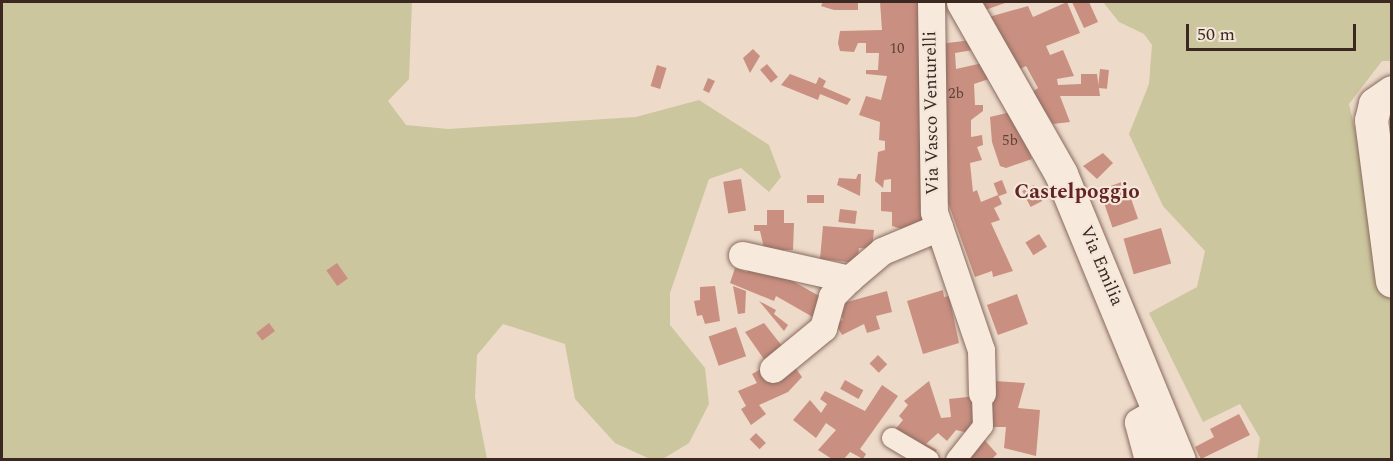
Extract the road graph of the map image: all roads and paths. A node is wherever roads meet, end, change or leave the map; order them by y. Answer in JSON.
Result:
{"nodes":[{"id":1,"x":931,"y":2,"type":"edge"},
{"id":2,"x":963,"y":2,"type":"edge"},
{"id":3,"x":1392,"y":92,"type":"edge"},
{"id":4,"x":939,"y":227,"type":"junction"},
{"id":5,"x":742,"y":255,"type":"dead end"},
{"id":6,"x":849,"y":279,"type":"junction"},
{"id":7,"x":1392,"y":281,"type":"edge"},
{"id":8,"x":773,"y":369,"type":"dead end"},
{"id":9,"x":982,"y":393,"type":"joint"},
{"id":10,"x":1160,"y":410,"type":"junction"},
{"id":11,"x":892,"y":438,"type":"dead end"},
{"id":12,"x":929,"y":459,"type":"edge"},
{"id":13,"x":956,"y":459,"type":"edge"},
{"id":14,"x":1148,"y":459,"type":"edge"},
{"id":15,"x":1179,"y":459,"type":"edge"}],
"edges":[{"from":1,"to":4,"type":"street","name":"Via Vasco Venturelli"},
{"from":2,"to":10,"type":"main road","name":"Via Emilia"},
{"from":3,"to":7,"type":"main road"},
{"from":4,"to":6,"type":"street"},
{"from":4,"to":9,"type":"street","name":"Via Vasco Venturelli"},
{"from":5,"to":6,"type":"street"},
{"from":6,"to":8,"type":"street"},
{"from":9,"to":13,"type":"street","name":"Via Vasco Venturelli"},
{"from":10,"to":14,"type":"street"},
{"from":10,"to":15,"type":"main road","name":"Via Emilia"},
{"from":11,"to":12,"type":"street"}]}
